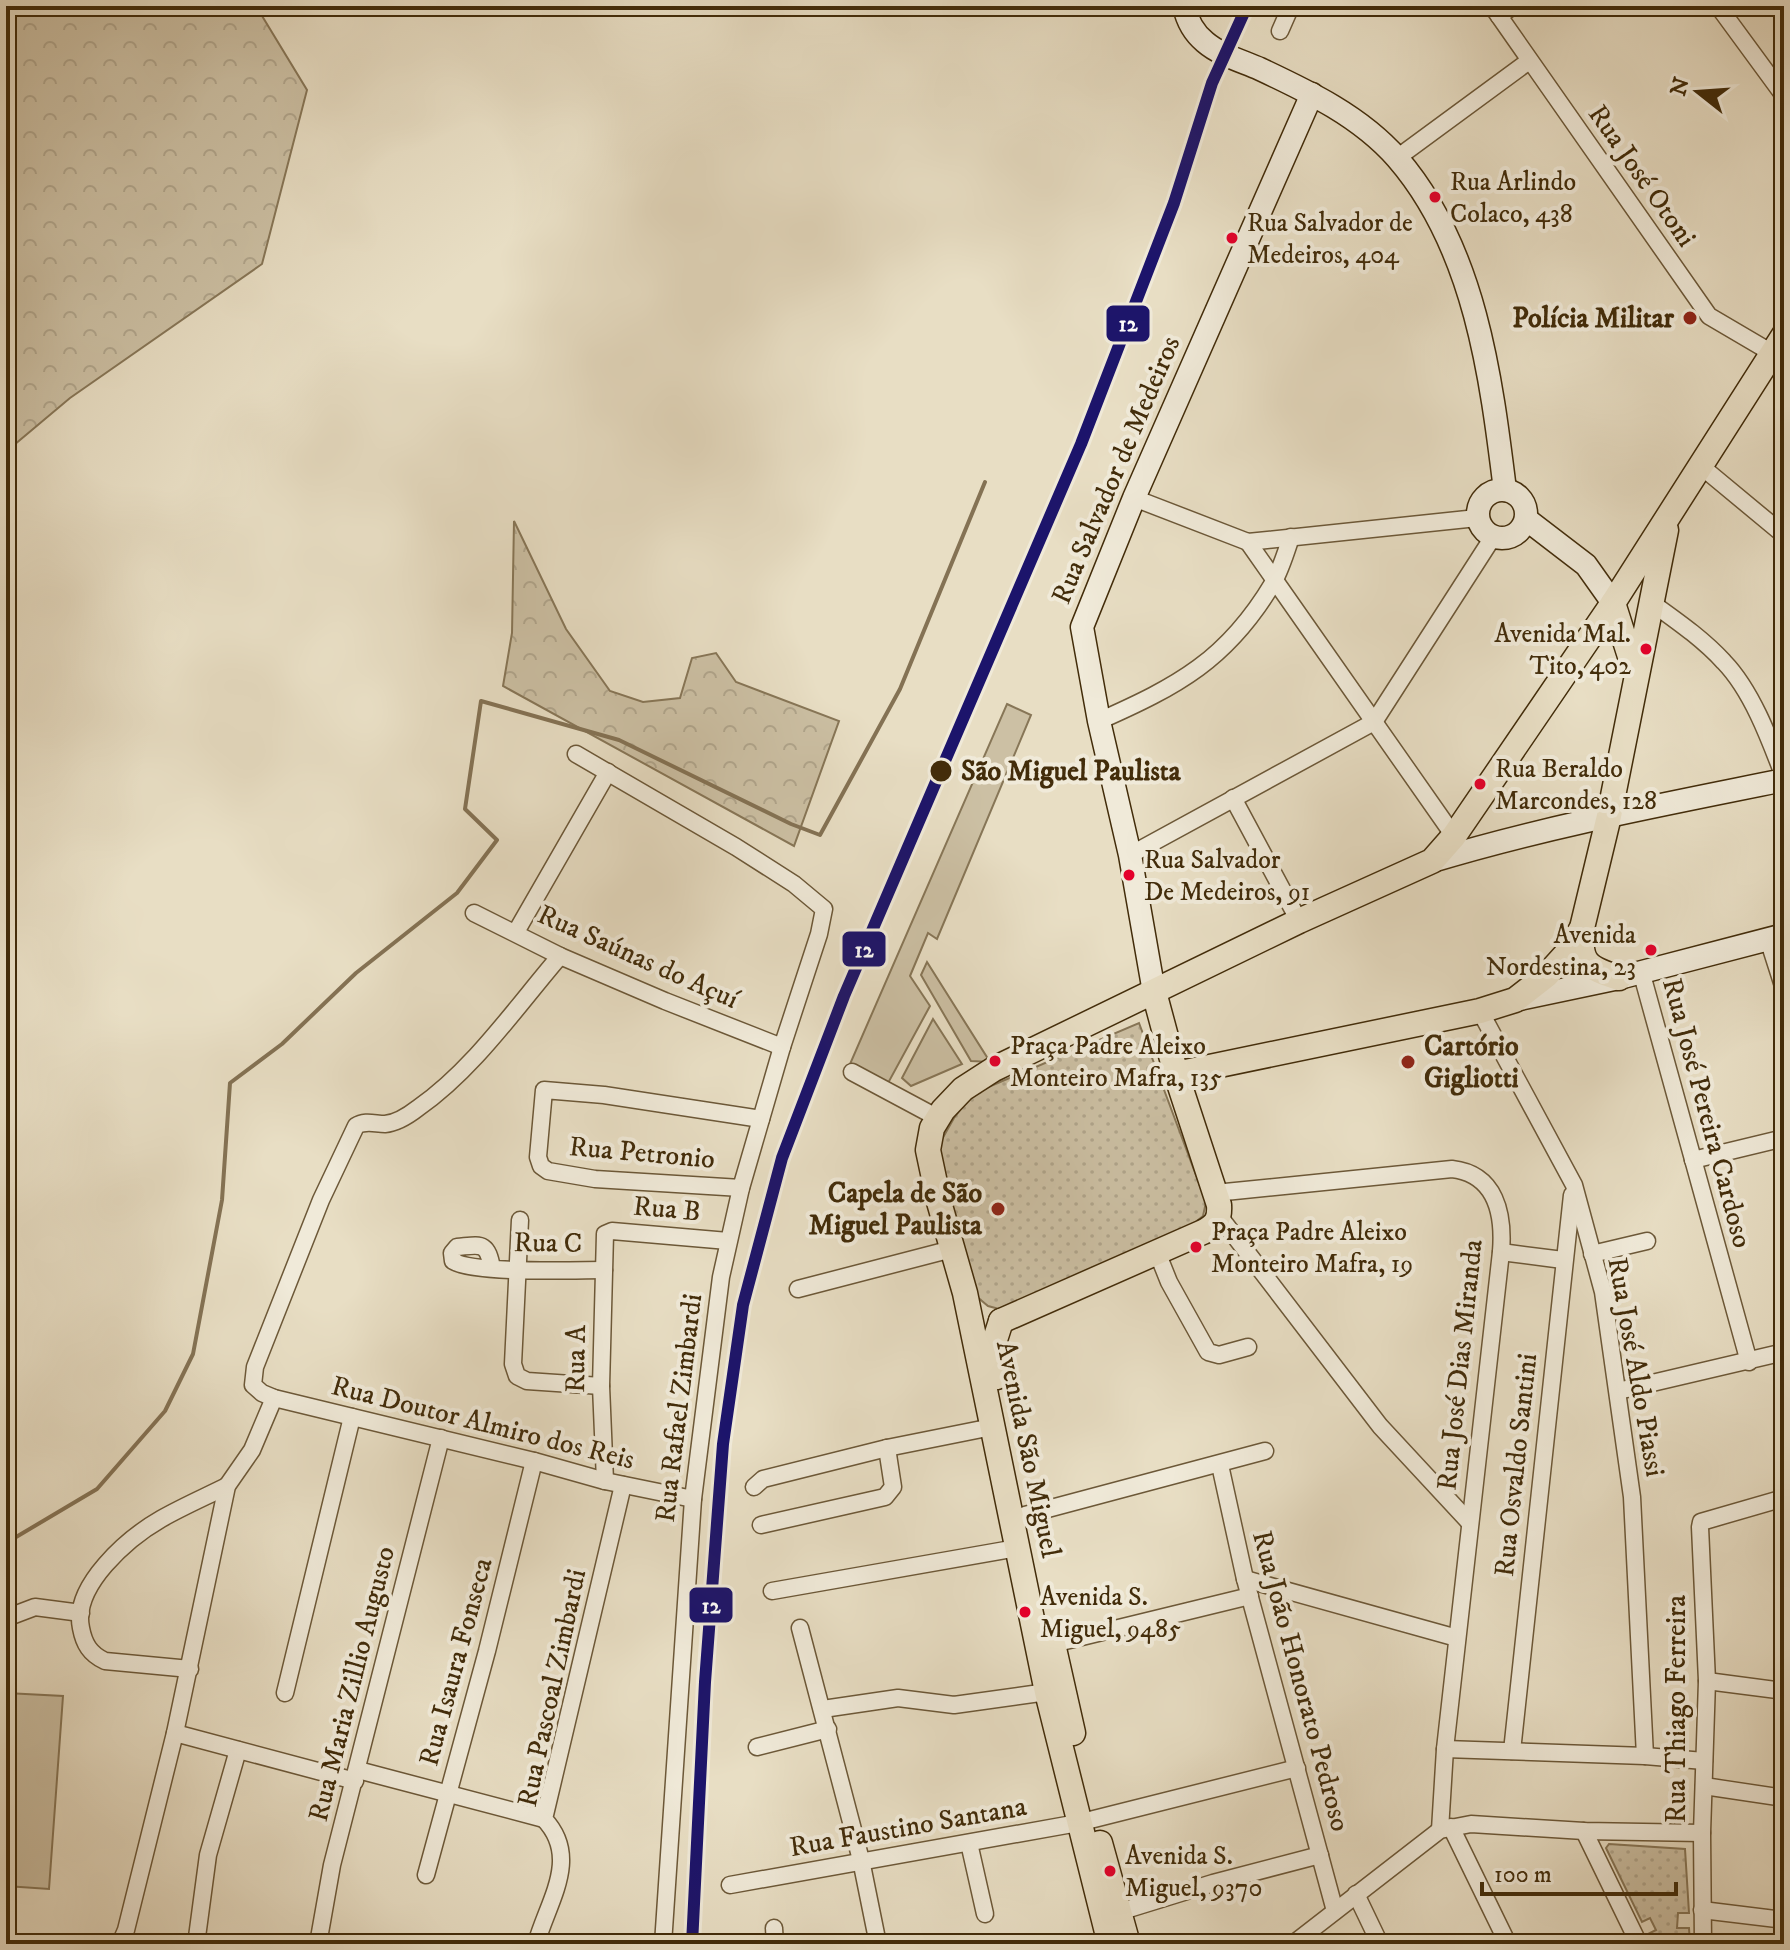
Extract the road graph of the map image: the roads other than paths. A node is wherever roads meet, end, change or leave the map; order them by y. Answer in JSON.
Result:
{"nodes":[{"id":1,"x":1184,"y":6,"type":"edge"},
{"id":2,"x":1291,"y":6,"type":"edge"},
{"id":3,"x":1718,"y":6,"type":"edge"},
{"id":4,"x":1501,"y":9,"type":"edge"},
{"id":5,"x":1280,"y":31,"type":"dead end"},
{"id":6,"x":1529,"y":61,"type":"junction"},
{"id":7,"x":1312,"y":94,"type":"junction"},
{"id":8,"x":1784,"y":96,"type":"edge"},
{"id":9,"x":1397,"y":158,"type":"junction"},
{"id":10,"x":1780,"y":343,"type":"edge"},
{"id":11,"x":1702,"y":467,"type":"junction"},
{"id":12,"x":1505,"y":490,"type":"junction"},
{"id":13,"x":1134,"y":498,"type":"junction"},
{"id":14,"x":1477,"y":518,"type":"junction"},
{"id":15,"x":1526,"y":519,"type":"junction"},
{"id":16,"x":1667,"y":520,"type":"junction"},
{"id":17,"x":1784,"y":535,"type":"edge"},
{"id":18,"x":1291,"y":537,"type":"junction"},
{"id":19,"x":1493,"y":537,"type":"junction"},
{"id":20,"x":1248,"y":542,"type":"junction"},
{"id":21,"x":1275,"y":581,"type":"junction"},
{"id":22,"x":1613,"y":603,"type":"junction"},
{"id":23,"x":1652,"y":603,"type":"junction"},
{"id":24,"x":1635,"y":675,"type":"junction"},
{"id":25,"x":1099,"y":721,"type":"junction"},
{"id":26,"x":1374,"y":722,"type":"junction"},
{"id":27,"x":576,"y":754,"type":"dead end"},
{"id":28,"x":608,"y":772,"type":"junction"},
{"id":29,"x":1784,"y":778,"type":"edge"},
{"id":30,"x":1233,"y":798,"type":"junction"},
{"id":31,"x":1609,"y":816,"type":"junction"},
{"id":32,"x":1454,"y":836,"type":"junction"},
{"id":33,"x":1130,"y":855,"type":"junction"},
{"id":34,"x":1432,"y":861,"type":"junction"},
{"id":35,"x":474,"y":913,"type":"dead end"},
{"id":36,"x":1299,"y":921,"type":"junction"},
{"id":37,"x":1582,"y":928,"type":"junction"},
{"id":38,"x":516,"y":932,"type":"junction"},
{"id":39,"x":1776,"y":937,"type":"edge"},
{"id":40,"x":560,"y":956,"type":"junction"},
{"id":41,"x":1630,"y":975,"type":"junction"},
{"id":42,"x":1784,"y":989,"type":"edge"},
{"id":43,"x":1154,"y":992,"type":"junction"},
{"id":44,"x":1515,"y":1000,"type":"junction"},
{"id":45,"x":1480,"y":1011,"type":"junction"},
{"id":46,"x":782,"y":1047,"type":"junction"},
{"id":47,"x":852,"y":1072,"type":"dead end"},
{"id":48,"x":1176,"y":1074,"type":"junction"},
{"id":49,"x":938,"y":1118,"type":"junction"},
{"id":50,"x":761,"y":1119,"type":"junction"},
{"id":51,"x":1784,"y":1138,"type":"edge"},
{"id":52,"x":1693,"y":1160,"type":"junction"},
{"id":53,"x":1574,"y":1185,"type":"junction"},
{"id":54,"x":741,"y":1188,"type":"junction"},
{"id":55,"x":1215,"y":1193,"type":"junction"},
{"id":56,"x":1220,"y":1217,"type":"junction"},
{"id":57,"x":520,"y":1220,"type":"dead end"},
{"id":58,"x":604,"y":1237,"type":"joint"},
{"id":59,"x":728,"y":1241,"type":"junction"},
{"id":60,"x":1647,"y":1241,"type":"dead end"},
{"id":61,"x":952,"y":1249,"type":"junction"},
{"id":62,"x":1157,"y":1252,"type":"junction"},
{"id":63,"x":1501,"y":1252,"type":"junction"},
{"id":64,"x":1592,"y":1254,"type":"junction"},
{"id":65,"x":1563,"y":1260,"type":"junction"},
{"id":66,"x":492,"y":1268,"type":"dead end"},
{"id":67,"x":518,"y":1270,"type":"junction"},
{"id":68,"x":604,"y":1270,"type":"junction"},
{"id":69,"x":798,"y":1289,"type":"dead end"},
{"id":70,"x":965,"y":1293,"type":"junction"},
{"id":71,"x":1001,"y":1321,"type":"junction"},
{"id":72,"x":1248,"y":1347,"type":"dead end"},
{"id":73,"x":1784,"y":1352,"type":"edge"},
{"id":74,"x":1749,"y":1362,"type":"junction"},
{"id":75,"x":601,"y":1386,"type":"junction"},
{"id":76,"x":1618,"y":1391,"type":"junction"},
{"id":77,"x":268,"y":1396,"type":"junction"},
{"id":78,"x":352,"y":1417,"type":"junction"},
{"id":79,"x":992,"y":1427,"type":"junction"},
{"id":80,"x":441,"y":1438,"type":"junction"},
{"id":81,"x":887,"y":1448,"type":"junction"},
{"id":82,"x":1265,"y":1451,"type":"dead end"},
{"id":83,"x":534,"y":1461,"type":"junction"},
{"id":84,"x":1220,"y":1465,"type":"junction"},
{"id":85,"x":605,"y":1481,"type":"junction"},
{"id":86,"x":623,"y":1485,"type":"junction"},
{"id":87,"x":227,"y":1486,"type":"junction"},
{"id":88,"x":754,"y":1487,"type":"dead end"},
{"id":89,"x":1784,"y":1498,"type":"edge"},
{"id":90,"x":693,"y":1499,"type":"junction"},
{"id":91,"x":1025,"y":1515,"type":"junction"},
{"id":92,"x":1470,"y":1523,"type":"junction"},
{"id":93,"x":761,"y":1525,"type":"dead end"},
{"id":94,"x":1017,"y":1548,"type":"junction"},
{"id":95,"x":1248,"y":1588,"type":"junction"},
{"id":96,"x":772,"y":1591,"type":"dead end"},
{"id":97,"x":81,"y":1613,"type":"junction"},
{"id":98,"x":6,"y":1618,"type":"edge"},
{"id":99,"x":800,"y":1628,"type":"dead end"},
{"id":100,"x":1457,"y":1638,"type":"junction"},
{"id":101,"x":1053,"y":1644,"type":"junction"},
{"id":102,"x":190,"y":1669,"type":"junction"},
{"id":103,"x":1707,"y":1681,"type":"junction"},
{"id":104,"x":1784,"y":1691,"type":"edge"},
{"id":105,"x":1047,"y":1692,"type":"junction"},
{"id":106,"x":285,"y":1693,"type":"dead end"},
{"id":107,"x":823,"y":1709,"type":"junction"},
{"id":108,"x":828,"y":1729,"type":"junction"},
{"id":109,"x":175,"y":1733,"type":"junction"},
{"id":110,"x":757,"y":1747,"type":"dead end"},
{"id":111,"x":1445,"y":1749,"type":"junction"},
{"id":112,"x":238,"y":1750,"type":"junction"},
{"id":113,"x":1512,"y":1751,"type":"junction"},
{"id":114,"x":1645,"y":1756,"type":"junction"},
{"id":115,"x":1704,"y":1761,"type":"junction"},
{"id":116,"x":1297,"y":1768,"type":"junction"},
{"id":117,"x":357,"y":1776,"type":"junction"},
{"id":118,"x":1704,"y":1786,"type":"junction"},
{"id":119,"x":448,"y":1792,"type":"junction"},
{"id":120,"x":1784,"y":1798,"type":"edge"},
{"id":121,"x":544,"y":1819,"type":"junction"},
{"id":122,"x":1086,"y":1821,"type":"junction"},
{"id":123,"x":1446,"y":1828,"type":"junction"},
{"id":124,"x":1584,"y":1831,"type":"junction"},
{"id":125,"x":1702,"y":1833,"type":"junction"},
{"id":126,"x":969,"y":1843,"type":"junction"},
{"id":127,"x":1320,"y":1855,"type":"junction"},
{"id":128,"x":861,"y":1860,"type":"junction"},
{"id":129,"x":426,"y":1875,"type":"dead end"},
{"id":130,"x":730,"y":1885,"type":"dead end"},
{"id":131,"x":1356,"y":1894,"type":"junction"},
{"id":132,"x":1702,"y":1910,"type":"junction"},
{"id":133,"x":1335,"y":1911,"type":"junction"},
{"id":134,"x":1119,"y":1912,"type":"junction"},
{"id":135,"x":985,"y":1914,"type":"dead end"},
{"id":136,"x":1784,"y":1920,"type":"edge"},
{"id":137,"x":197,"y":1937,"type":"dead end"},
{"id":138,"x":120,"y":1944,"type":"edge"},
{"id":139,"x":318,"y":1944,"type":"edge"},
{"id":140,"x":536,"y":1944,"type":"edge"},
{"id":141,"x":663,"y":1944,"type":"edge"},
{"id":142,"x":878,"y":1944,"type":"edge"},
{"id":143,"x":1110,"y":1944,"type":"edge"},
{"id":144,"x":1128,"y":1944,"type":"edge"},
{"id":145,"x":1293,"y":1944,"type":"edge"},
{"id":146,"x":1380,"y":1944,"type":"edge"},
{"id":147,"x":1508,"y":1944,"type":"edge"},
{"id":148,"x":1639,"y":1944,"type":"edge"},
{"id":149,"x":1703,"y":1944,"type":"edge"}],
"edges":[{"from":1,"to":7,"type":"main road"},
{"from":2,"to":5,"type":"street"},
{"from":3,"to":8,"type":"street"},
{"from":4,"to":6,"type":"street","name":"Rua José Otoni"},
{"from":6,"to":9,"type":"street"},
{"from":6,"to":10,"type":"street","name":"Rua José Otoni"},
{"from":7,"to":9,"type":"main road"},
{"from":7,"to":13,"type":"main road","name":"Rua Salvador de Medeiros"},
{"from":9,"to":12,"type":"main road"},
{"from":10,"to":11,"type":"main road"},
{"from":11,"to":16,"type":"main road"},
{"from":11,"to":17,"type":"street"},
{"from":12,"to":14,"type":"main road"},
{"from":12,"to":15,"type":"main road"},
{"from":13,"to":20,"type":"street"},
{"from":13,"to":25,"type":"main road","name":"Rua Salvador de Medeiros"},
{"from":14,"to":18,"type":"street"},
{"from":14,"to":19,"type":"main road"},
{"from":15,"to":19,"type":"main road"},
{"from":15,"to":22,"type":"main road"},
{"from":16,"to":22,"type":"main road"},
{"from":16,"to":23,"type":"main road"},
{"from":18,"to":20,"type":"street"},
{"from":18,"to":21,"type":"street"},
{"from":19,"to":26,"type":"street"},
{"from":20,"to":21,"type":"street"},
{"from":21,"to":25,"type":"street"},
{"from":21,"to":26,"type":"street"},
{"from":22,"to":24,"type":"main road"},
{"from":22,"to":32,"type":"main road"},
{"from":23,"to":24,"type":"main road"},
{"from":23,"to":29,"type":"street"},
{"from":24,"to":31,"type":"main road"},
{"from":25,"to":33,"type":"main road","name":"Rua Salvador de Medeiros"},
{"from":26,"to":30,"type":"street"},
{"from":26,"to":32,"type":"street"},
{"from":27,"to":28,"type":"street"},
{"from":28,"to":38,"type":"street"},
{"from":28,"to":46,"type":"street","name":"Rua Rafael Zimbardi"},
{"from":29,"to":31,"type":"main road"},
{"from":30,"to":33,"type":"street"},
{"from":30,"to":36,"type":"street"},
{"from":31,"to":34,"type":"main road"},
{"from":31,"to":37,"type":"main road"},
{"from":32,"to":34,"type":"main road"},
{"from":33,"to":43,"type":"main road","name":"Rua Salvador de Medeiros"},
{"from":34,"to":36,"type":"main road"},
{"from":35,"to":38,"type":"street","name":"Rua Saúnas do Açuí"},
{"from":36,"to":43,"type":"main road"},
{"from":37,"to":41,"type":"main road"},
{"from":37,"to":44,"type":"main road"},
{"from":38,"to":40,"type":"street","name":"Rua Saúnas do Açuí"},
{"from":39,"to":41,"type":"main road"},
{"from":39,"to":42,"type":"street"},
{"from":40,"to":46,"type":"street","name":"Rua Saúnas do Açuí"},
{"from":40,"to":77,"type":"street"},
{"from":41,"to":44,"type":"main road"},
{"from":41,"to":52,"type":"street","name":"Rua José Pereira Cardoso"},
{"from":43,"to":48,"type":"main road","name":"Rua Salvador de Medeiros"},
{"from":43,"to":49,"type":"main road"},
{"from":44,"to":45,"type":"main road"},
{"from":45,"to":48,"type":"main road"},
{"from":45,"to":53,"type":"street","name":"Rua José Aldo Piassi"},
{"from":46,"to":50,"type":"street","name":"Rua Rafael Zimbardi"},
{"from":47,"to":49,"type":"street"},
{"from":48,"to":55,"type":"main road","name":"Rua Salvador de Medeiros"},
{"from":49,"to":61,"type":"main road","name":"Avenida São Miguel"},
{"from":50,"to":54,"type":"street","name":"Rua Rafael Zimbardi"},
{"from":50,"to":54,"type":"street","name":"Rua Petronio"},
{"from":51,"to":52,"type":"street"},
{"from":52,"to":74,"type":"street","name":"Rua José Pereira Cardoso"},
{"from":53,"to":64,"type":"street","name":"Rua José Aldo Piassi"},
{"from":53,"to":65,"type":"street","name":"Rua Osvaldo Santini"},
{"from":54,"to":59,"type":"street","name":"Rua Rafael Zimbardi"},
{"from":55,"to":56,"type":"main road","name":"Rua Salvador de Medeiros"},
{"from":55,"to":63,"type":"street","name":"Rua José Dias Miranda"},
{"from":56,"to":62,"type":"main road"},
{"from":56,"to":92,"type":"street"},
{"from":57,"to":67,"type":"street"},
{"from":58,"to":59,"type":"street","name":"Rua B"},
{"from":58,"to":68,"type":"street","name":"Rua A"},
{"from":59,"to":90,"type":"street","name":"Rua Rafael Zimbardi"},
{"from":60,"to":64,"type":"street"},
{"from":61,"to":69,"type":"street"},
{"from":61,"to":70,"type":"main road","name":"Avenida São Miguel"},
{"from":62,"to":71,"type":"main road"},
{"from":62,"to":72,"type":"street"},
{"from":63,"to":65,"type":"street"},
{"from":63,"to":92,"type":"street","name":"Rua José Dias Miranda"},
{"from":64,"to":76,"type":"street","name":"Rua José Aldo Piassi"},
{"from":65,"to":113,"type":"street","name":"Rua Osvaldo Santini"},
{"from":66,"to":67,"type":"street","name":"Rua C"},
{"from":67,"to":68,"type":"street","name":"Rua C"},
{"from":67,"to":75,"type":"street"},
{"from":68,"to":75,"type":"street","name":"Rua A"},
{"from":70,"to":71,"type":"main road","name":"Avenida São Miguel"},
{"from":70,"to":79,"type":"main road","name":"Avenida São Miguel"},
{"from":71,"to":91,"type":"main road","name":"Avenida São Miguel"},
{"from":73,"to":74,"type":"street"},
{"from":74,"to":76,"type":"street"},
{"from":75,"to":85,"type":"street","name":"Rua A"},
{"from":76,"to":114,"type":"street","name":"Rua José Aldo Piassi"},
{"from":77,"to":78,"type":"street","name":"Rua Doutor Almiro dos Reis"},
{"from":77,"to":87,"type":"street"},
{"from":78,"to":80,"type":"street","name":"Rua Doutor Almiro dos Reis"},
{"from":78,"to":106,"type":"street"},
{"from":79,"to":81,"type":"street"},
{"from":79,"to":94,"type":"main road","name":"Avenida São Miguel"},
{"from":80,"to":83,"type":"street","name":"Rua Doutor Almiro dos Reis"},
{"from":80,"to":117,"type":"street","name":"Rua Maria Zillio Augusto"},
{"from":81,"to":88,"type":"street"},
{"from":81,"to":93,"type":"street"},
{"from":82,"to":84,"type":"street"},
{"from":83,"to":85,"type":"street","name":"Rua Doutor Almiro dos Reis"},
{"from":83,"to":119,"type":"street","name":"Rua Isaura Fonseca"},
{"from":84,"to":91,"type":"street"},
{"from":84,"to":95,"type":"street","name":"Rua João Honorato Pedroso"},
{"from":85,"to":86,"type":"street","name":"Rua Doutor Almiro dos Reis"},
{"from":86,"to":90,"type":"street","name":"Rua Doutor Almiro dos Reis"},
{"from":86,"to":121,"type":"street","name":"Rua Pascoal Zimbardi"},
{"from":87,"to":97,"type":"street"},
{"from":87,"to":102,"type":"street"},
{"from":89,"to":103,"type":"street","name":"Rua Thiago Ferreira"},
{"from":90,"to":141,"type":"street","name":"Rua Rafael Zimbardi"},
{"from":91,"to":101,"type":"main road","name":"Avenida São Miguel"},
{"from":92,"to":100,"type":"street","name":"Rua José Dias Miranda"},
{"from":94,"to":96,"type":"street"},
{"from":94,"to":105,"type":"main road","name":"Avenida São Miguel"},
{"from":95,"to":100,"type":"street"},
{"from":95,"to":101,"type":"street"},
{"from":95,"to":116,"type":"street","name":"Rua João Honorato Pedroso"},
{"from":97,"to":98,"type":"street"},
{"from":97,"to":102,"type":"street"},
{"from":99,"to":107,"type":"street"},
{"from":100,"to":111,"type":"street","name":"Rua José Dias Miranda"},
{"from":101,"to":122,"type":"main road","name":"Avenida São Miguel"},
{"from":102,"to":109,"type":"street"},
{"from":103,"to":104,"type":"street"},
{"from":103,"to":115,"type":"street","name":"Rua Thiago Ferreira"},
{"from":105,"to":107,"type":"street"},
{"from":105,"to":122,"type":"main road","name":"Avenida São Miguel"},
{"from":107,"to":108,"type":"street"},
{"from":108,"to":110,"type":"street"},
{"from":108,"to":128,"type":"street"},
{"from":109,"to":112,"type":"street"},
{"from":109,"to":138,"type":"street"},
{"from":111,"to":113,"type":"street"},
{"from":111,"to":123,"type":"street","name":"Rua José Dias Miranda"},
{"from":112,"to":117,"type":"street"},
{"from":112,"to":137,"type":"street"},
{"from":113,"to":114,"type":"street"},
{"from":114,"to":115,"type":"street"},
{"from":115,"to":118,"type":"street","name":"Rua Thiago Ferreira"},
{"from":116,"to":122,"type":"street","name":"Rua Faustino Santana"},
{"from":116,"to":127,"type":"street","name":"Rua João Honorato Pedroso"},
{"from":117,"to":119,"type":"street"},
{"from":117,"to":139,"type":"street","name":"Rua Maria Zillio Augusto"},
{"from":118,"to":120,"type":"street"},
{"from":118,"to":125,"type":"street","name":"Rua Thiago Ferreira"},
{"from":119,"to":121,"type":"street"},
{"from":119,"to":129,"type":"street","name":"Rua Isaura Fonseca"},
{"from":121,"to":140,"type":"street","name":"Rua Pascoal Zimbardi"},
{"from":122,"to":126,"type":"street","name":"Rua Faustino Santana"},
{"from":122,"to":134,"type":"main road","name":"Avenida São Miguel"},
{"from":122,"to":143,"type":"main road","name":"Avenida São Miguel"},
{"from":123,"to":124,"type":"street"},
{"from":123,"to":131,"type":"street"},
{"from":123,"to":147,"type":"street"},
{"from":124,"to":125,"type":"street"},
{"from":124,"to":148,"type":"street"},
{"from":125,"to":132,"type":"street","name":"Rua Thiago Ferreira"},
{"from":126,"to":128,"type":"street","name":"Rua Faustino Santana"},
{"from":126,"to":135,"type":"street"},
{"from":127,"to":133,"type":"street","name":"Rua João Honorato Pedroso"},
{"from":127,"to":134,"type":"street"},
{"from":128,"to":130,"type":"street","name":"Rua Faustino Santana"},
{"from":128,"to":142,"type":"street"},
{"from":131,"to":133,"type":"street"},
{"from":131,"to":146,"type":"street"},
{"from":132,"to":136,"type":"street"},
{"from":132,"to":149,"type":"street","name":"Rua Thiago Ferreira"},
{"from":133,"to":145,"type":"street"},
{"from":134,"to":144,"type":"main road","name":"Avenida São Miguel"}]}
